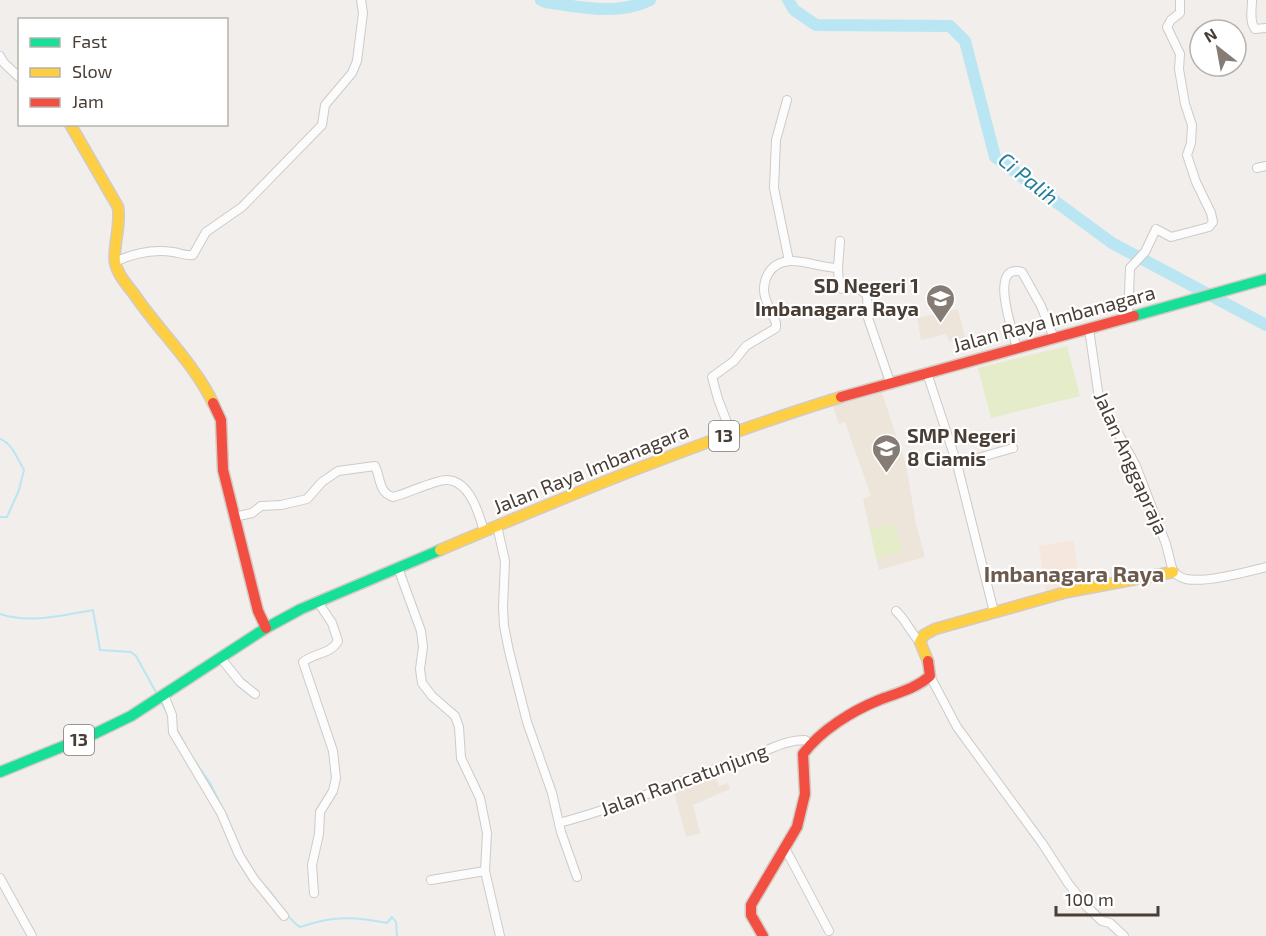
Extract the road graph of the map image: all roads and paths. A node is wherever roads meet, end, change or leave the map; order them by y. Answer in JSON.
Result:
{"nodes":[{"id":1,"x":361,"y":0,"type":"edge"},
{"id":2,"x":1180,"y":0,"type":"edge"},
{"id":3,"x":1252,"y":0,"type":"edge"},
{"id":4,"x":1266,"y":28,"type":"edge"},
{"id":5,"x":0,"y":56,"type":"edge"},
{"id":6,"x":18,"y":76,"type":"edge"},
{"id":7,"x":787,"y":100,"type":"dead end"},
{"id":8,"x":71,"y":126,"type":"edge"},
{"id":9,"x":1266,"y":166,"type":"edge"},
{"id":10,"x":1257,"y":168,"type":"dead end"},
{"id":11,"x":840,"y":240,"type":"dead end"},
{"id":12,"x":789,"y":261,"type":"junction"},
{"id":13,"x":116,"y":262,"type":"junction"},
{"id":14,"x":838,"y":268,"type":"junction"},
{"id":15,"x":1266,"y":279,"type":"edge"},
{"id":16,"x":1128,"y":318,"type":"junction"},
{"id":17,"x":1089,"y":329,"type":"junction"},
{"id":18,"x":1054,"y":338,"type":"junction"},
{"id":19,"x":1017,"y":348,"type":"junction"},
{"id":20,"x":927,"y":373,"type":"junction"},
{"id":21,"x":890,"y":382,"type":"junction"},
{"id":22,"x":731,"y":433,"type":"junction"},
{"id":23,"x":1013,"y":447,"type":"dead end"},
{"id":24,"x":957,"y":464,"type":"junction"},
{"id":25,"x":234,"y":517,"type":"junction"},
{"id":26,"x":497,"y":526,"type":"junction"},
{"id":27,"x":484,"y":531,"type":"junction"},
{"id":28,"x":1266,"y":567,"type":"edge"},
{"id":29,"x":398,"y":568,"type":"junction"},
{"id":30,"x":1173,"y":572,"type":"junction"},
{"id":31,"x":318,"y":602,"type":"junction"},
{"id":32,"x":896,"y":611,"type":"dead end"},
{"id":33,"x":994,"y":612,"type":"junction"},
{"id":34,"x":266,"y":628,"type":"junction"},
{"id":35,"x":920,"y":642,"type":"junction"},
{"id":36,"x":220,"y":657,"type":"junction"},
{"id":37,"x":930,"y":676,"type":"junction"},
{"id":38,"x":255,"y":694,"type":"dead end"},
{"id":39,"x":161,"y":698,"type":"junction"},
{"id":40,"x":809,"y":744,"type":"junction"},
{"id":41,"x":0,"y":772,"type":"edge"},
{"id":42,"x":559,"y":824,"type":"junction"},
{"id":43,"x":786,"y":850,"type":"junction"},
{"id":44,"x":485,"y":871,"type":"junction"},
{"id":45,"x":577,"y":877,"type":"dead end"},
{"id":46,"x":0,"y":878,"type":"edge"},
{"id":47,"x":431,"y":880,"type":"dead end"},
{"id":48,"x":314,"y":893,"type":"dead end"},
{"id":49,"x":284,"y":916,"type":"dead end"},
{"id":50,"x":829,"y":931,"type":"dead end"},
{"id":51,"x":32,"y":936,"type":"edge"},
{"id":52,"x":500,"y":936,"type":"edge"},
{"id":53,"x":763,"y":936,"type":"edge"},
{"id":54,"x":1124,"y":936,"type":"edge"}],
"edges":[{"from":1,"to":13,"type":"street"},
{"from":2,"to":16,"type":"street"},
{"from":3,"to":4,"type":"street"},
{"from":5,"to":6,"type":"street"},
{"from":7,"to":12,"type":"street"},
{"from":8,"to":13,"type":"main road"},
{"from":9,"to":10,"type":"street"},
{"from":11,"to":14,"type":"street"},
{"from":12,"to":14,"type":"street"},
{"from":12,"to":22,"type":"street"},
{"from":13,"to":25,"type":"main road"},
{"from":14,"to":21,"type":"street"},
{"from":15,"to":16,"type":"main road","name":"Jalan Raya Imbanagara","number":"13"},
{"from":16,"to":17,"type":"main road","name":"Jalan Raya Imbanagara","number":"13"},
{"from":17,"to":18,"type":"main road","name":"Jalan Raya Imbanagara","number":"13"},
{"from":17,"to":30,"type":"street","name":"Jalan Anggapraja"},
{"from":18,"to":19,"type":"main road","name":"Jalan Raya Imbanagara","number":"13"},
{"from":18,"to":19,"type":"street"},
{"from":19,"to":20,"type":"main road","name":"Jalan Raya Imbanagara","number":"13"},
{"from":20,"to":21,"type":"main road","name":"Jalan Raya Imbanagara","number":"13"},
{"from":20,"to":24,"type":"street"},
{"from":21,"to":22,"type":"main road","name":"Jalan Raya Imbanagara","number":"13"},
{"from":22,"to":26,"type":"main road","name":"Jalan Raya Imbanagara","number":"13"},
{"from":23,"to":24,"type":"street"},
{"from":24,"to":33,"type":"street"},
{"from":25,"to":27,"type":"street"},
{"from":25,"to":34,"type":"main road"},
{"from":26,"to":27,"type":"main road","name":"Jalan Raya Imbanagara","number":"13"},
{"from":26,"to":42,"type":"street"},
{"from":27,"to":29,"type":"main road","name":"Jalan Raya Imbanagara","number":"13"},
{"from":28,"to":30,"type":"street"},
{"from":29,"to":31,"type":"main road","name":"Jalan Raya Imbanagara","number":"13"},
{"from":29,"to":44,"type":"street"},
{"from":30,"to":33,"type":"main road"},
{"from":31,"to":34,"type":"main road","name":"Jalan Raya Imbanagara","number":"13"},
{"from":31,"to":48,"type":"street"},
{"from":32,"to":35,"type":"street"},
{"from":33,"to":35,"type":"main road"},
{"from":34,"to":36,"type":"main road","name":"Jalan Raya Imbanagara","number":"13"},
{"from":35,"to":37,"type":"main road"},
{"from":36,"to":38,"type":"street"},
{"from":36,"to":39,"type":"main road","name":"Jalan Raya Imbanagara","number":"13"},
{"from":37,"to":40,"type":"main road"},
{"from":37,"to":54,"type":"street"},
{"from":39,"to":41,"type":"main road","name":"Jalan Raya Imbanagara","number":"13"},
{"from":39,"to":49,"type":"street"},
{"from":40,"to":42,"type":"street","name":"Jalan Rancatunjung"},
{"from":40,"to":43,"type":"main road"},
{"from":42,"to":45,"type":"street"},
{"from":43,"to":50,"type":"street"},
{"from":43,"to":53,"type":"main road"},
{"from":44,"to":47,"type":"street"},
{"from":44,"to":52,"type":"street"},
{"from":46,"to":51,"type":"street"}]}
